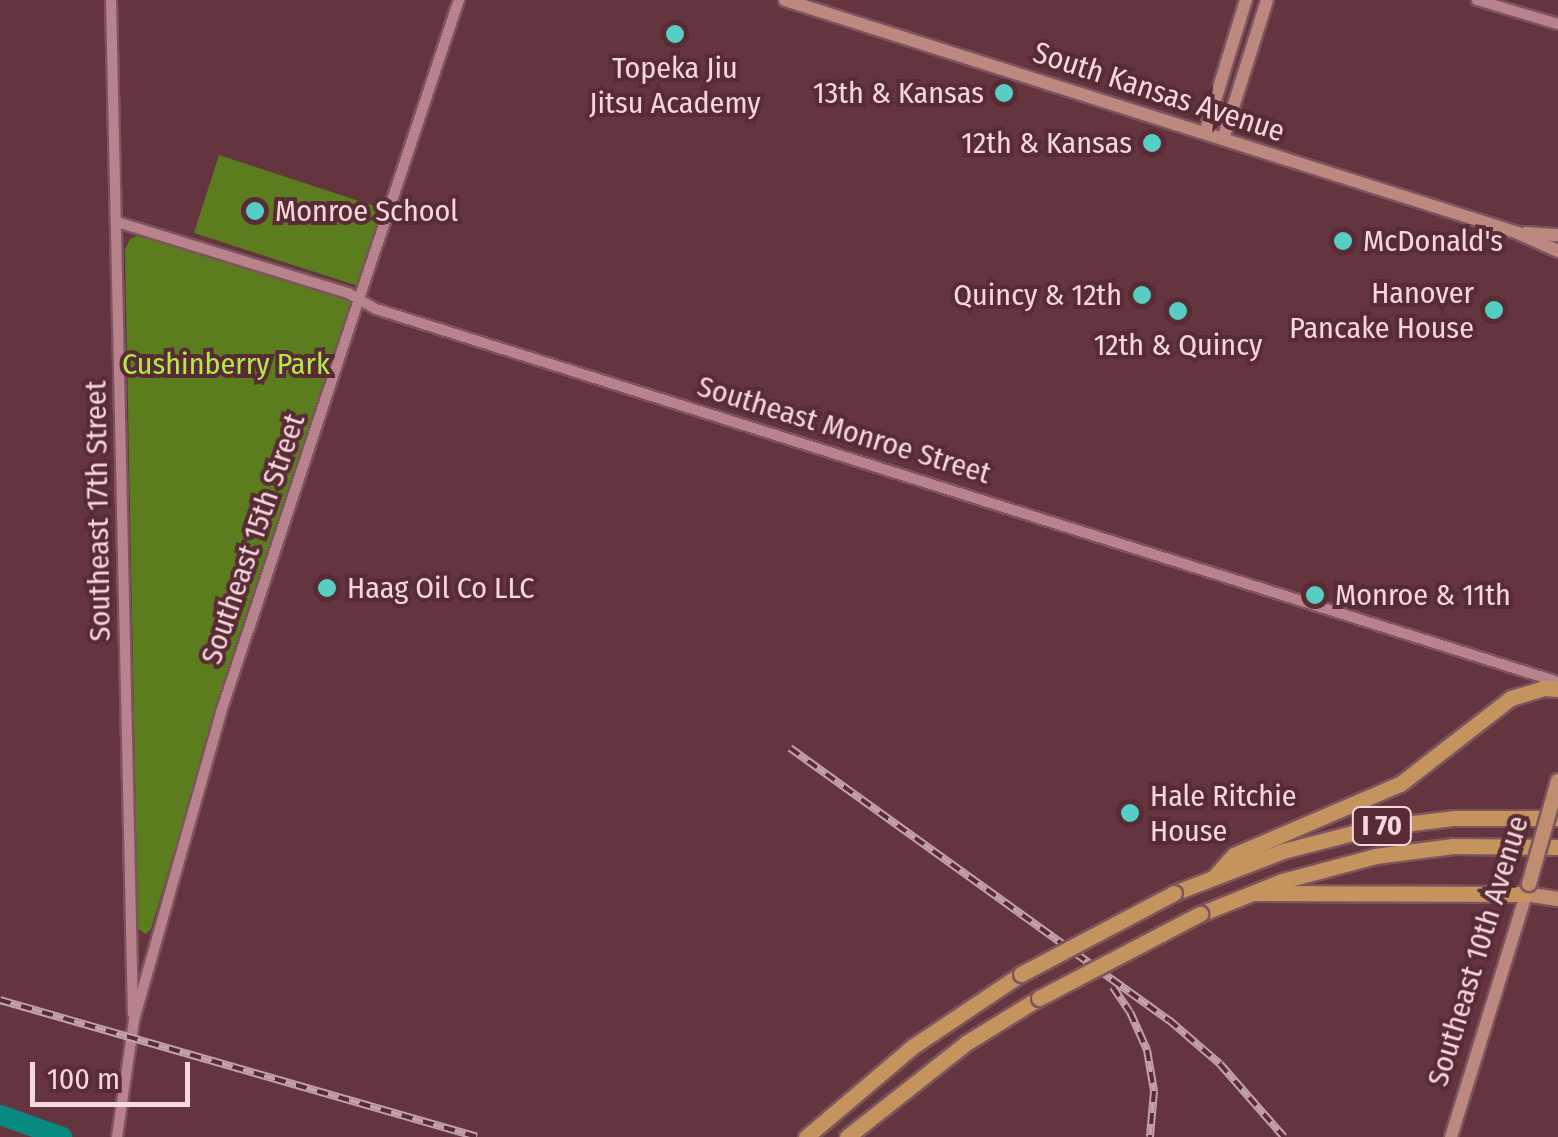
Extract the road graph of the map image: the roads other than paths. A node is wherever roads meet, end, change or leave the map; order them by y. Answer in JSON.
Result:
{"nodes":[{"id":1,"x":111,"y":0,"type":"edge"},
{"id":2,"x":458,"y":0,"type":"edge"},
{"id":3,"x":785,"y":0,"type":"edge"},
{"id":4,"x":1246,"y":0,"type":"edge"},
{"id":5,"x":1267,"y":0,"type":"edge"},
{"id":6,"x":1477,"y":0,"type":"edge"},
{"id":7,"x":1558,"y":24,"type":"edge"},
{"id":8,"x":1205,"y":133,"type":"junction"},
{"id":9,"x":1223,"y":139,"type":"junction"},
{"id":10,"x":117,"y":222,"type":"junction"},
{"id":11,"x":1518,"y":233,"type":"junction"},
{"id":12,"x":1558,"y":235,"type":"edge"},
{"id":13,"x":1558,"y":252,"type":"edge"},
{"id":14,"x":360,"y":300,"type":"junction"},
{"id":15,"x":1558,"y":685,"type":"edge"},
{"id":16,"x":1558,"y":781,"type":"edge"},
{"id":17,"x":1558,"y":818,"type":"edge"},
{"id":18,"x":1558,"y":847,"type":"edge"},
{"id":19,"x":1214,"y":877,"type":"junction"},
{"id":20,"x":1527,"y":889,"type":"junction"},
{"id":21,"x":1250,"y":893,"type":"junction"},
{"id":22,"x":1558,"y":899,"type":"edge"},
{"id":23,"x":159,"y":926,"type":"junction"},
{"id":24,"x":132,"y":946,"type":"junction"},
{"id":25,"x":134,"y":1020,"type":"junction"},
{"id":26,"x":117,"y":1137,"type":"edge"},
{"id":27,"x":806,"y":1137,"type":"edge"},
{"id":28,"x":847,"y":1137,"type":"edge"},
{"id":29,"x":1450,"y":1137,"type":"edge"}],
"edges":[{"from":1,"to":10,"type":"street","name":"Southeast 17th Street"},
{"from":2,"to":14,"type":"street","name":"Southeast 15th Street"},
{"from":3,"to":8,"type":"main road","name":"South Kansas Avenue"},
{"from":4,"to":8,"type":"main road"},
{"from":5,"to":9,"type":"main road"},
{"from":6,"to":7,"type":"street"},
{"from":8,"to":9,"type":"main road","name":"South Kansas Avenue"},
{"from":9,"to":11,"type":"main road","name":"South Kansas Avenue"},
{"from":10,"to":14,"type":"street","name":"Southeast Monroe Street"},
{"from":10,"to":24,"type":"street","name":"Southeast 17th Street"},
{"from":11,"to":12,"type":"main road","name":"South Kansas Avenue"},
{"from":11,"to":13,"type":"main road","name":"South Kansas Avenue"},
{"from":14,"to":15,"type":"street","name":"Southeast Monroe Street"},
{"from":14,"to":23,"type":"street","name":"Southeast 15th Street"},
{"from":15,"to":19,"type":"highway"},
{"from":16,"to":20,"type":"main road","name":"Southeast 10th Avenue","bridge":true},
{"from":17,"to":19,"type":"highway","number":"I 70"},
{"from":18,"to":21,"type":"highway","number":"I 70"},
{"from":19,"to":27,"type":"highway","number":"I 70","bridge":true},
{"from":20,"to":21,"type":"highway"},
{"from":20,"to":22,"type":"main road"},
{"from":20,"to":29,"type":"main road","name":"Southeast 10th Avenue"},
{"from":21,"to":28,"type":"highway","number":"I 70","bridge":true},
{"from":23,"to":24,"type":"street"},
{"from":23,"to":25,"type":"street","name":"Southeast 15th Street"},
{"from":24,"to":25,"type":"street","name":"Southeast 17th Street"},
{"from":25,"to":26,"type":"street","name":"Southeast 15th Street"}]}
